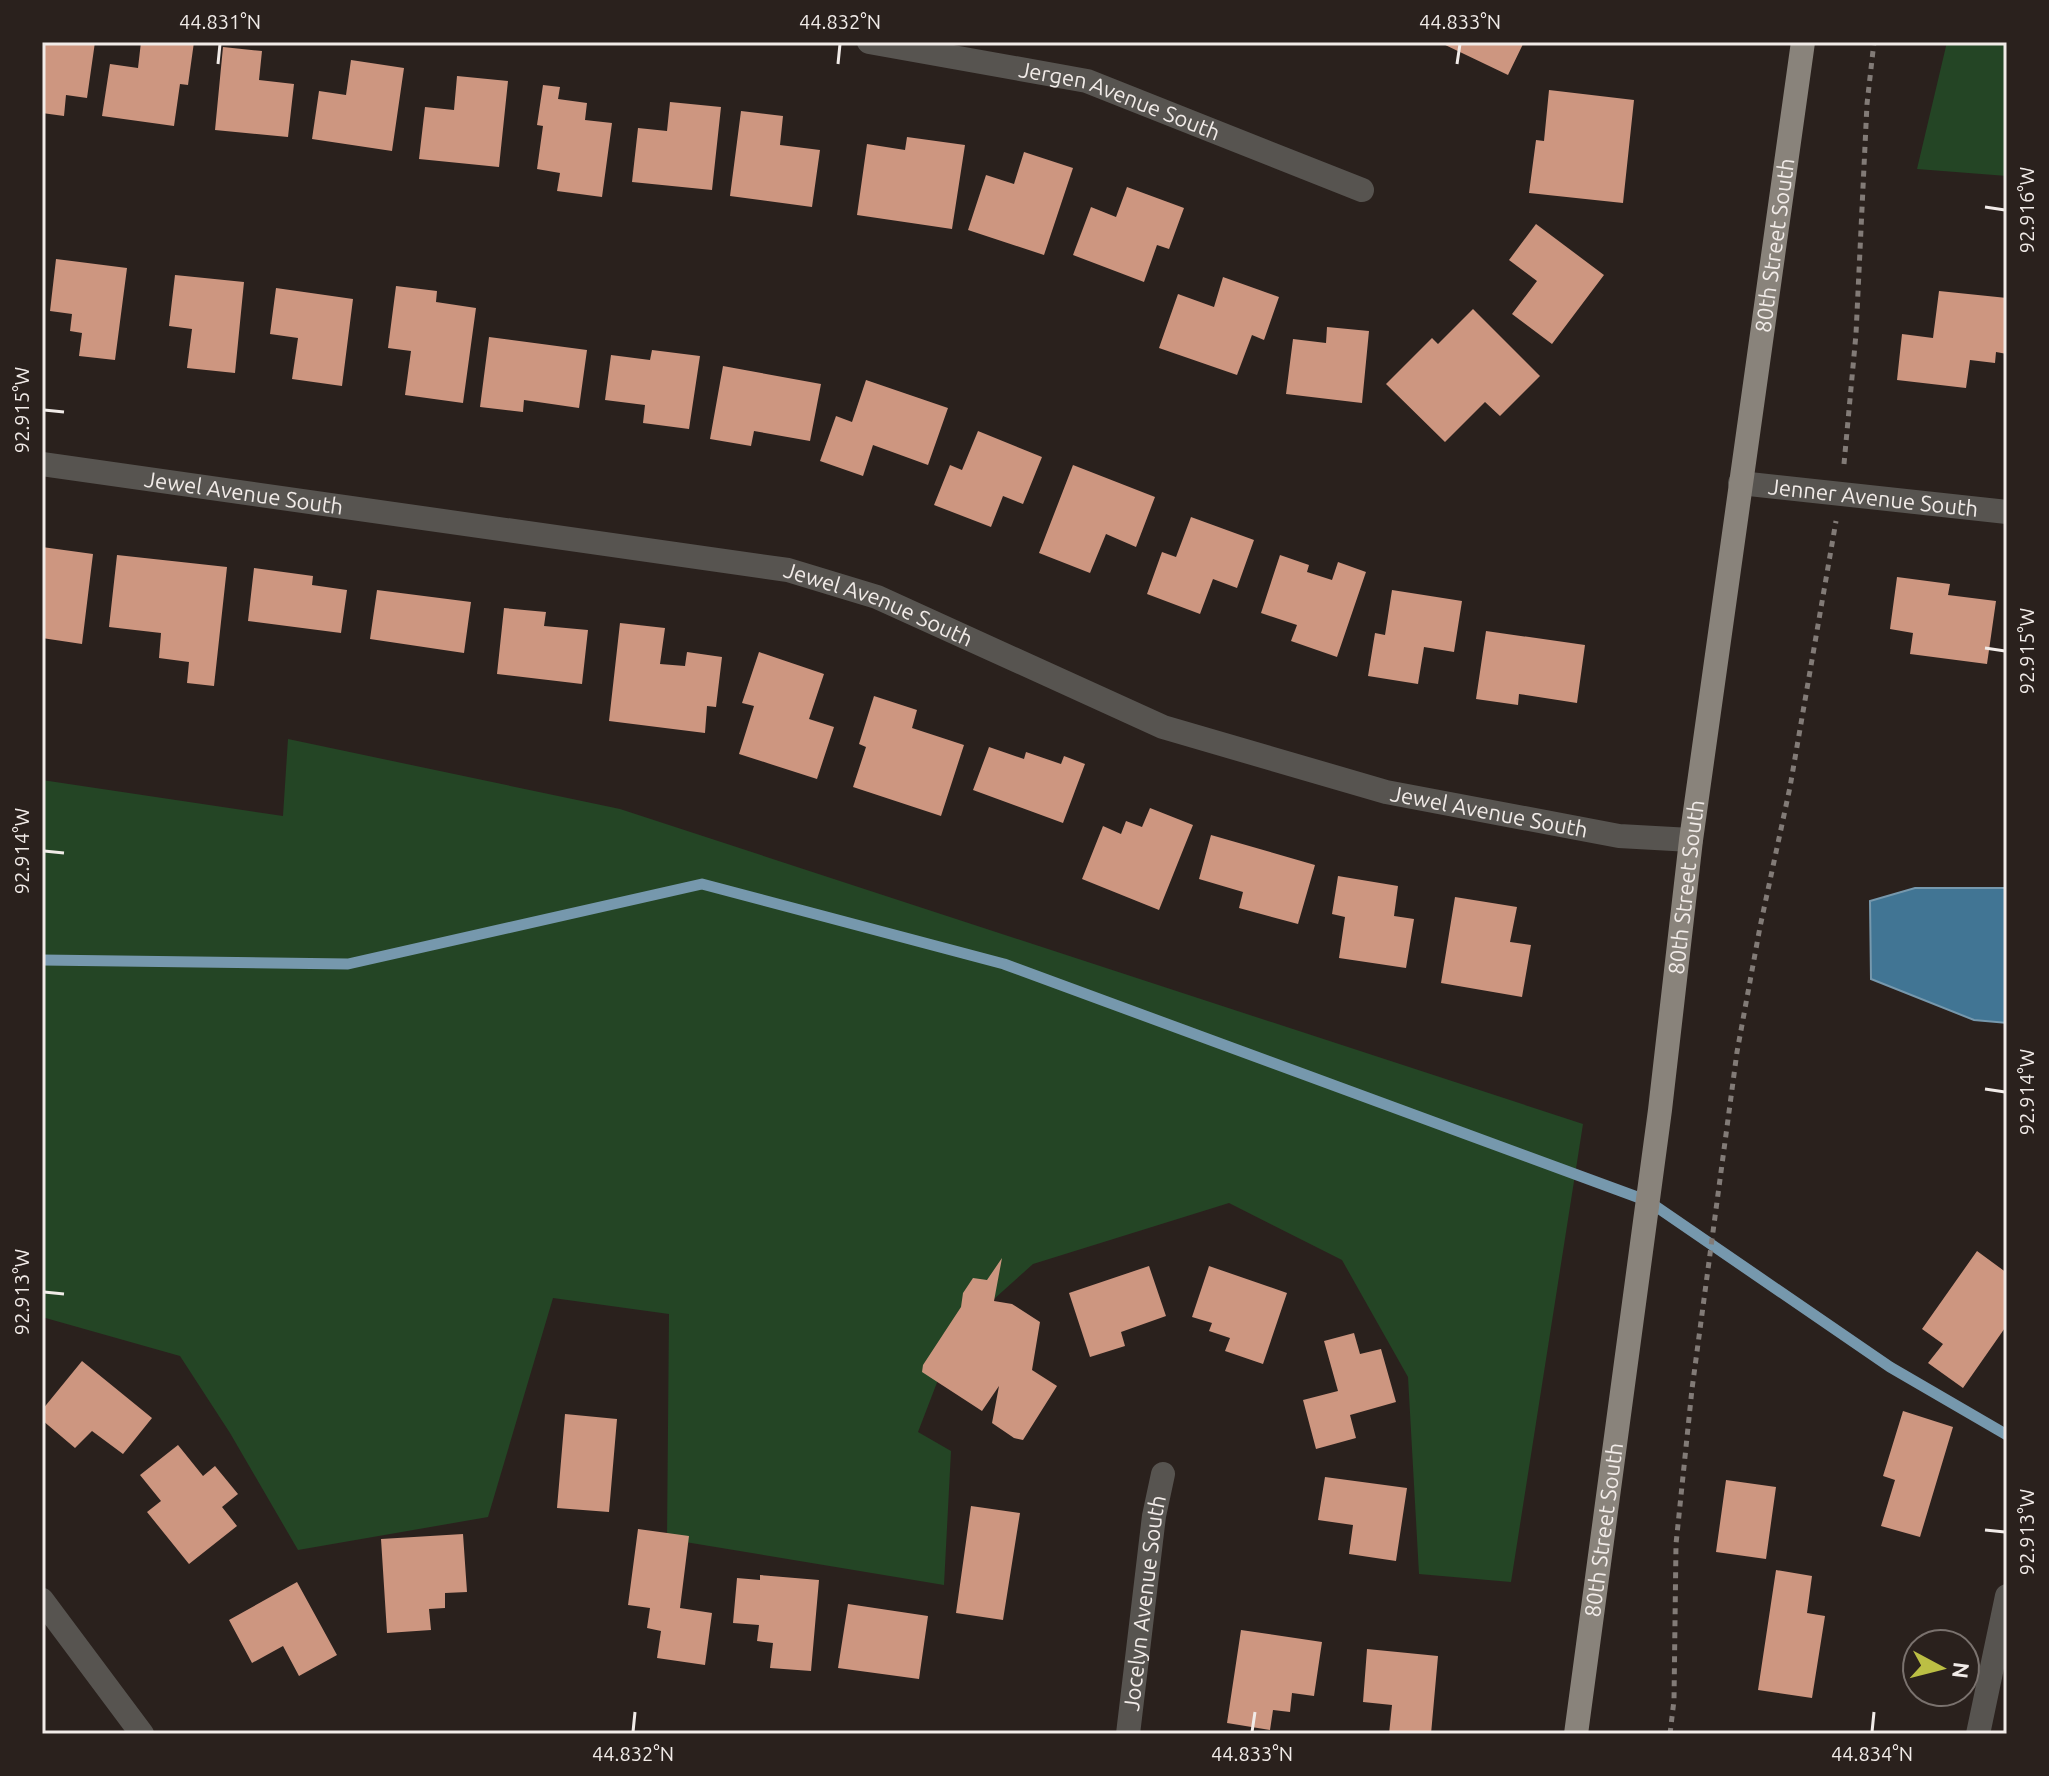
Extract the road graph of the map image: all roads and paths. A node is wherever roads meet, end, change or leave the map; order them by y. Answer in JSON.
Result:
{"nodes":[{"id":1,"x":869,"y":42,"type":"edge"},
{"id":2,"x":1803,"y":42,"type":"edge"},
{"id":3,"x":1874,"y":42,"type":"edge"},
{"id":4,"x":1362,"y":190,"type":"dead end"},
{"id":5,"x":42,"y":464,"type":"edge"},
{"id":6,"x":1740,"y":483,"type":"junction"},
{"id":7,"x":1841,"y":494,"type":"junction"},
{"id":8,"x":2007,"y":512,"type":"edge"},
{"id":9,"x":1691,"y":840,"type":"junction"},
{"id":10,"x":1163,"y":1474,"type":"dead end"},
{"id":11,"x":2007,"y":1596,"type":"edge"},
{"id":12,"x":42,"y":1600,"type":"edge"},
{"id":13,"x":142,"y":1734,"type":"edge"},
{"id":14,"x":1128,"y":1734,"type":"edge"},
{"id":15,"x":1576,"y":1734,"type":"edge"},
{"id":16,"x":1670,"y":1734,"type":"edge"},
{"id":17,"x":1978,"y":1734,"type":"edge"}],
"edges":[{"from":1,"to":4,"type":"street","name":"Jergen Avenue South"},
{"from":2,"to":6,"type":"main road","name":"80th Street South"},
{"from":3,"to":7,"type":"path"},
{"from":5,"to":9,"type":"street","name":"Jewel Avenue South"},
{"from":6,"to":7,"type":"street","name":"Jenner Avenue South"},
{"from":6,"to":9,"type":"main road","name":"80th Street South"},
{"from":7,"to":8,"type":"street","name":"Jenner Avenue South"},
{"from":7,"to":16,"type":"path"},
{"from":9,"to":15,"type":"main road","name":"80th Street South"},
{"from":10,"to":14,"type":"street","name":"Jocelyn Avenue South"},
{"from":11,"to":17,"type":"street"},
{"from":12,"to":13,"type":"street"}]}
